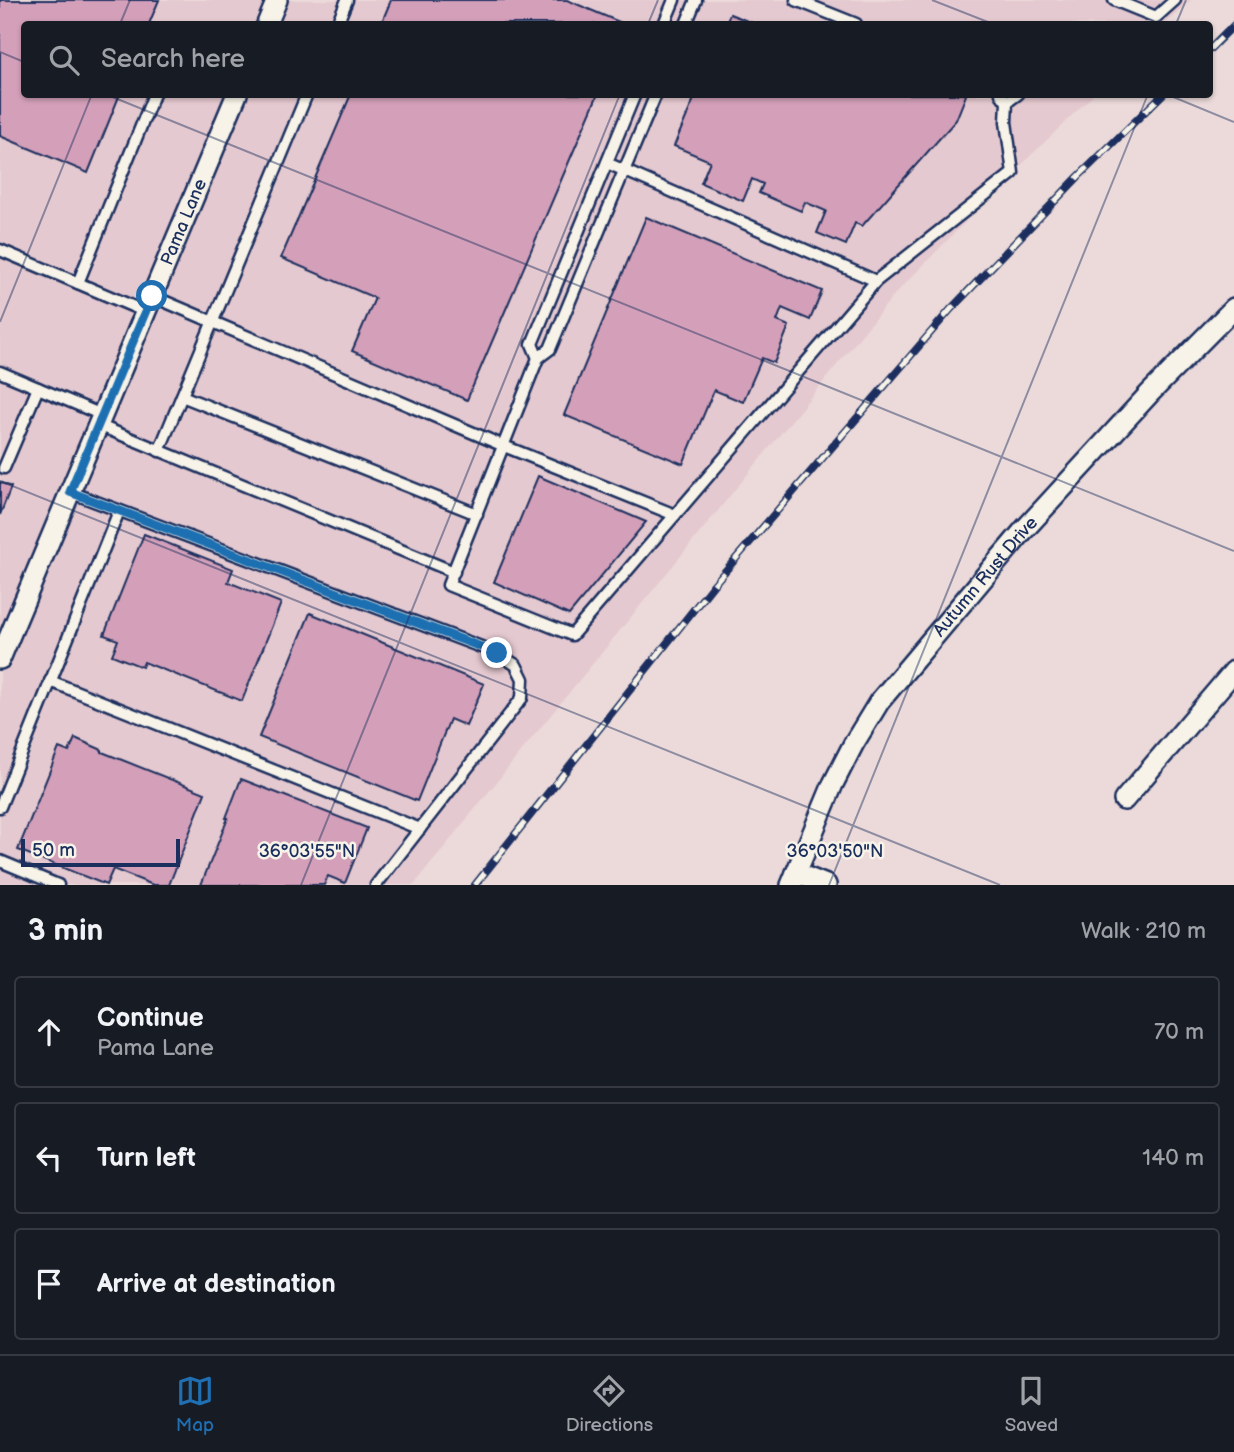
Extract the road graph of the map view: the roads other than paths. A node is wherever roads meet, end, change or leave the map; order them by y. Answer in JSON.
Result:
{"nodes":[{"id":1,"x":277,"y":0,"type":"edge"},
{"id":2,"x":347,"y":0,"type":"edge"},
{"id":3,"x":696,"y":0,"type":"edge"},
{"id":4,"x":796,"y":0,"type":"edge"},
{"id":5,"x":1114,"y":0,"type":"edge"},
{"id":6,"x":1175,"y":0,"type":"edge"},
{"id":7,"x":671,"y":1,"type":"edge"},
{"id":8,"x":268,"y":21,"type":"edge"},
{"id":9,"x":338,"y":21,"type":"edge"},
{"id":10,"x":665,"y":21,"type":"edge"},
{"id":11,"x":686,"y":21,"type":"edge"},
{"id":12,"x":848,"y":21,"type":"edge"},
{"id":13,"x":152,"y":98,"type":"edge"},
{"id":14,"x":235,"y":98,"type":"edge"},
{"id":15,"x":305,"y":98,"type":"edge"},
{"id":16,"x":633,"y":98,"type":"edge"},
{"id":17,"x":654,"y":98,"type":"edge"},
{"id":18,"x":1004,"y":99,"type":"edge"},
{"id":19,"x":607,"y":163,"type":"junction"},
{"id":20,"x":625,"y":170,"type":"junction"},
{"id":21,"x":0,"y":250,"type":"edge"},
{"id":22,"x":876,"y":281,"type":"junction"},
{"id":23,"x":78,"y":283,"type":"junction"},
{"id":24,"x":149,"y":304,"type":"junction"},
{"id":25,"x":1234,"y":308,"type":"edge"},
{"id":26,"x":212,"y":322,"type":"junction"},
{"id":27,"x":538,"y":358,"type":"junction"},
{"id":28,"x":0,"y":372,"type":"edge"},
{"id":29,"x":38,"y":388,"type":"junction"},
{"id":30,"x":182,"y":396,"type":"junction"},
{"id":31,"x":100,"y":420,"type":"junction"},
{"id":32,"x":504,"y":446,"type":"junction"},
{"id":33,"x":159,"y":451,"type":"junction"},
{"id":34,"x":4,"y":468,"type":"dead end"},
{"id":35,"x":70,"y":492,"type":"junction"},
{"id":36,"x":119,"y":510,"type":"junction"},
{"id":37,"x":477,"y":514,"type":"junction"},
{"id":38,"x":675,"y":515,"type":"junction"},
{"id":39,"x":454,"y":572,"type":"junction"},
{"id":40,"x":0,"y":659,"type":"edge"},
{"id":41,"x":1234,"y":671,"type":"edge"},
{"id":42,"x":50,"y":681,"type":"junction"},
{"id":43,"x":1124,"y":800,"type":"dead end"},
{"id":44,"x":0,"y":807,"type":"edge"},
{"id":45,"x":420,"y":829,"type":"junction"},
{"id":46,"x":0,"y":861,"type":"edge"},
{"id":47,"x":793,"y":879,"type":"edge"},
{"id":48,"x":58,"y":885,"type":"edge"},
{"id":49,"x":376,"y":885,"type":"edge"},
{"id":50,"x":826,"y":885,"type":"edge"}],
"edges":[{"from":1,"to":8,"type":"street"},
{"from":2,"to":9,"type":"lane"},
{"from":3,"to":11,"type":"lane"},
{"from":4,"to":12,"type":"lane"},
{"from":5,"to":6,"type":"lane"},
{"from":7,"to":10,"type":"lane"},
{"from":13,"to":23,"type":"lane"},
{"from":14,"to":24,"type":"street","name":"Pama Lane"},
{"from":15,"to":26,"type":"lane"},
{"from":16,"to":19,"type":"lane"},
{"from":17,"to":20,"type":"lane"},
{"from":18,"to":22,"type":"lane"},
{"from":19,"to":20,"type":"lane"},
{"from":19,"to":27,"type":"lane"},
{"from":20,"to":22,"type":"lane"},
{"from":20,"to":27,"type":"lane"},
{"from":21,"to":23,"type":"lane"},
{"from":22,"to":38,"type":"lane"},
{"from":23,"to":24,"type":"lane"},
{"from":24,"to":26,"type":"lane"},
{"from":24,"to":31,"type":"street","name":"Pama Lane"},
{"from":25,"to":47,"type":"street","name":"Autumn Rust Drive"},
{"from":26,"to":30,"type":"lane"},
{"from":26,"to":32,"type":"lane"},
{"from":27,"to":32,"type":"lane"},
{"from":28,"to":29,"type":"lane"},
{"from":29,"to":31,"type":"lane"},
{"from":29,"to":34,"type":"lane"},
{"from":30,"to":33,"type":"lane"},
{"from":30,"to":37,"type":"lane"},
{"from":31,"to":33,"type":"lane"},
{"from":31,"to":35,"type":"street","name":"Pama Lane"},
{"from":32,"to":37,"type":"lane"},
{"from":32,"to":38,"type":"lane"},
{"from":33,"to":39,"type":"lane"},
{"from":35,"to":36,"type":"lane"},
{"from":35,"to":40,"type":"street","name":"Pama Lane"},
{"from":36,"to":42,"type":"lane"},
{"from":36,"to":45,"type":"lane"},
{"from":37,"to":39,"type":"lane"},
{"from":38,"to":39,"type":"lane"},
{"from":41,"to":43,"type":"street"},
{"from":42,"to":44,"type":"lane"},
{"from":42,"to":45,"type":"lane"},
{"from":45,"to":49,"type":"lane"},
{"from":46,"to":48,"type":"lane"},
{"from":47,"to":50,"type":"street"}]}
